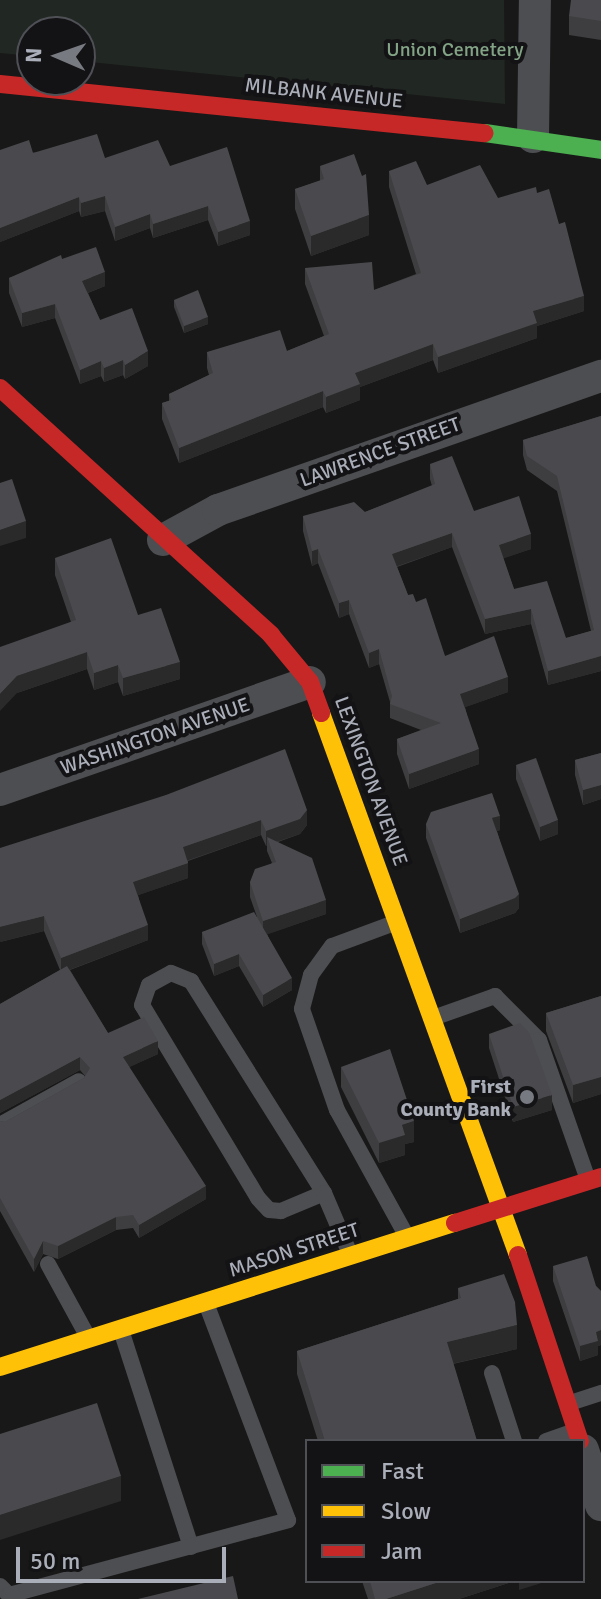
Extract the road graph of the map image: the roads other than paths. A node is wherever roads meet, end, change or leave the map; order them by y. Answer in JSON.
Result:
{"nodes":[{"id":1,"x":535,"y":0,"type":"edge"},
{"id":2,"x":96,"y":93,"type":"edge"},
{"id":3,"x":533,"y":137,"type":"junction"},
{"id":4,"x":601,"y":150,"type":"edge"},
{"id":5,"x":601,"y":376,"type":"edge"},
{"id":6,"x":0,"y":388,"type":"edge"},
{"id":7,"x":163,"y":540,"type":"junction"},
{"id":8,"x":310,"y":682,"type":"junction"},
{"id":9,"x":0,"y":790,"type":"edge"},
{"id":10,"x":399,"y":922,"type":"junction"},
{"id":11,"x":433,"y":1018,"type":"junction"},
{"id":12,"x":79,"y":1081,"type":"edge"},
{"id":13,"x":0,"y":1125,"type":"edge"},
{"id":14,"x":595,"y":1179,"type":"edge"},
{"id":15,"x":324,"y":1193,"type":"junction"},
{"id":16,"x":501,"y":1208,"type":"junction"},
{"id":17,"x":407,"y":1238,"type":"junction"},
{"id":18,"x":350,"y":1255,"type":"junction"},
{"id":19,"x":48,"y":1264,"type":"dead end"},
{"id":20,"x":205,"y":1302,"type":"junction"},
{"id":21,"x":120,"y":1329,"type":"junction"},
{"id":22,"x":89,"y":1338,"type":"junction"},
{"id":23,"x":0,"y":1367,"type":"edge"},
{"id":24,"x":492,"y":1373,"type":"dead end"},
{"id":25,"x":601,"y":1393,"type":"edge"},
{"id":26,"x":568,"y":1404,"type":"junction"},
{"id":27,"x":513,"y":1439,"type":"edge"},
{"id":28,"x":580,"y":1439,"type":"edge"},
{"id":29,"x":191,"y":1547,"type":"junction"},
{"id":30,"x":4,"y":1590,"type":"edge"}],
"edges":[{"from":1,"to":3,"type":"street"},
{"from":2,"to":3,"type":"street","name":"MILBANK AVENUE"},
{"from":3,"to":4,"type":"street","name":"MILBANK AVENUE"},
{"from":5,"to":7,"type":"street","name":"LAWRENCE STREET"},
{"from":6,"to":7,"type":"street","name":"LEXINGTON AVENUE"},
{"from":7,"to":8,"type":"street","name":"LEXINGTON AVENUE"},
{"from":8,"to":9,"type":"street","name":"WASHINGTON AVENUE"},
{"from":8,"to":10,"type":"street","name":"LEXINGTON AVENUE"},
{"from":10,"to":11,"type":"street","name":"LEXINGTON AVENUE"},
{"from":10,"to":17,"type":"lane"},
{"from":11,"to":14,"type":"lane"},
{"from":11,"to":16,"type":"street","name":"LEXINGTON AVENUE"},
{"from":12,"to":13,"type":"lane"},
{"from":14,"to":16,"type":"street","name":"MASON STREET"},
{"from":15,"to":15,"type":"lane"},
{"from":15,"to":18,"type":"lane"},
{"from":16,"to":17,"type":"street","name":"MASON STREET"},
{"from":16,"to":26,"type":"street","name":"LEXINGTON AVENUE"},
{"from":17,"to":18,"type":"street","name":"MASON STREET"},
{"from":18,"to":20,"type":"street","name":"MASON STREET"},
{"from":19,"to":22,"type":"lane"},
{"from":20,"to":21,"type":"street","name":"MASON STREET"},
{"from":20,"to":29,"type":"lane"},
{"from":21,"to":22,"type":"street","name":"MASON STREET"},
{"from":21,"to":29,"type":"lane"},
{"from":22,"to":23,"type":"street","name":"MASON STREET"},
{"from":24,"to":27,"type":"lane"},
{"from":25,"to":26,"type":"lane"},
{"from":26,"to":28,"type":"street","name":"LEXINGTON AVENUE"},
{"from":29,"to":30,"type":"lane"}]}
